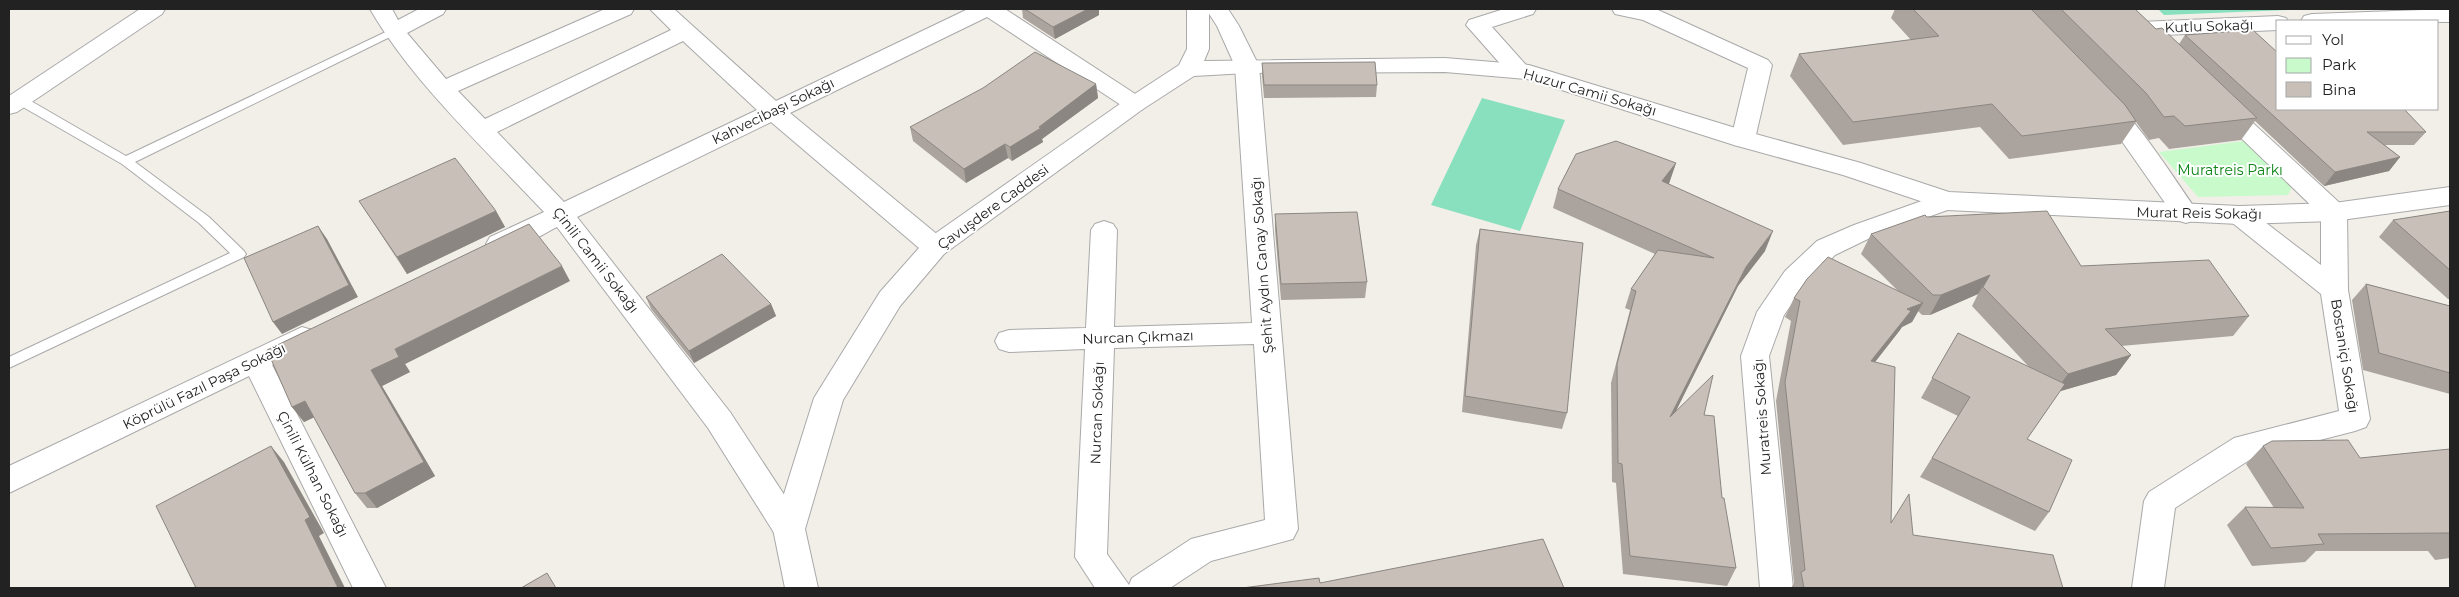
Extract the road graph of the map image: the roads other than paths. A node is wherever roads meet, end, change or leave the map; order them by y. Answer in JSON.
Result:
{"nodes":[{"id":1,"x":154,"y":9,"type":"edge"},
{"id":2,"x":435,"y":9,"type":"edge"},
{"id":3,"x":623,"y":9,"type":"edge"},
{"id":4,"x":661,"y":9,"type":"edge"},
{"id":5,"x":985,"y":9,"type":"edge"},
{"id":6,"x":990,"y":9,"type":"edge"},
{"id":7,"x":1198,"y":9,"type":"edge"},
{"id":8,"x":1217,"y":9,"type":"edge"},
{"id":9,"x":1525,"y":9,"type":"edge"},
{"id":10,"x":1623,"y":9,"type":"edge"},
{"id":11,"x":2450,"y":15,"type":"edge"},
{"id":12,"x":388,"y":20,"type":"edge"},
{"id":13,"x":2335,"y":20,"type":"edge"},
{"id":14,"x":2276,"y":23,"type":"edge"},
{"id":15,"x":686,"y":31,"type":"junction"},
{"id":16,"x":2161,"y":49,"type":"edge"},
{"id":17,"x":1248,"y":66,"type":"junction"},
{"id":18,"x":1189,"y":69,"type":"junction"},
{"id":19,"x":1520,"y":71,"type":"junction"},
{"id":20,"x":2087,"y":87,"type":"edge"},
{"id":21,"x":443,"y":89,"type":"junction"},
{"id":22,"x":2204,"y":90,"type":"edge"},
{"id":23,"x":15,"y":103,"type":"edge"},
{"id":24,"x":1135,"y":104,"type":"junction"},
{"id":25,"x":773,"y":111,"type":"junction"},
{"id":26,"x":481,"y":130,"type":"junction"},
{"id":27,"x":1743,"y":138,"type":"junction"},
{"id":28,"x":126,"y":161,"type":"junction"},
{"id":29,"x":2450,"y":196,"type":"edge"},
{"id":30,"x":1947,"y":201,"type":"junction"},
{"id":31,"x":2334,"y":212,"type":"junction"},
{"id":32,"x":561,"y":214,"type":"junction"},
{"id":33,"x":2186,"y":214,"type":"junction"},
{"id":34,"x":2239,"y":215,"type":"junction"},
{"id":35,"x":1104,"y":230,"type":"dead end"},
{"id":36,"x":935,"y":247,"type":"junction"},
{"id":37,"x":471,"y":257,"type":"edge"},
{"id":38,"x":2334,"y":290,"type":"junction"},
{"id":39,"x":328,"y":326,"type":"edge"},
{"id":40,"x":1267,"y":333,"type":"junction"},
{"id":41,"x":1100,"y":338,"type":"junction"},
{"id":42,"x":1009,"y":341,"type":"dead end"},
{"id":43,"x":256,"y":361,"type":"junction"},
{"id":44,"x":9,"y":363,"type":"edge"},
{"id":45,"x":9,"y":480,"type":"edge"},
{"id":46,"x":790,"y":529,"type":"junction"},
{"id":47,"x":370,"y":588,"type":"edge"},
{"id":48,"x":801,"y":588,"type":"edge"},
{"id":49,"x":1114,"y":588,"type":"edge"},
{"id":50,"x":1144,"y":588,"type":"edge"},
{"id":51,"x":1776,"y":588,"type":"edge"},
{"id":52,"x":2148,"y":588,"type":"edge"}],
"edges":[{"from":1,"to":23,"type":"street"},
{"from":2,"to":12,"type":"street"},
{"from":3,"to":21,"type":"street"},
{"from":4,"to":15,"type":"street"},
{"from":5,"to":25,"type":"street","name":"Kahvecibaşı Sokağı"},
{"from":6,"to":24,"type":"street"},
{"from":7,"to":18,"type":"street"},
{"from":8,"to":17,"type":"street","name":"Şehit Aydın Canay Sokağı"},
{"from":9,"to":19,"type":"street"},
{"from":10,"to":27,"type":"street"},
{"from":11,"to":13,"type":"street"},
{"from":12,"to":21,"type":"street","name":"Çinili Camii Sokağı"},
{"from":12,"to":28,"type":"lane"},
{"from":14,"to":16,"type":"street","name":"Kutlu Sokağı"},
{"from":15,"to":25,"type":"street"},
{"from":15,"to":26,"type":"street"},
{"from":17,"to":18,"type":"street","name":"Huzur Camii Sokağı"},
{"from":17,"to":19,"type":"street","name":"Huzur Camii Sokağı"},
{"from":17,"to":40,"type":"street","name":"Şehit Aydın Canay Sokağı"},
{"from":18,"to":24,"type":"street","name":"Çavuşdere Caddesi"},
{"from":19,"to":27,"type":"street","name":"Huzur Camii Sokağı"},
{"from":20,"to":33,"type":"street"},
{"from":21,"to":26,"type":"street","name":"Çinili Camii Sokağı"},
{"from":22,"to":31,"type":"street"},
{"from":23,"to":28,"type":"lane"},
{"from":24,"to":36,"type":"street","name":"Çavuşdere Caddesi"},
{"from":25,"to":32,"type":"street","name":"Kahvecibaşı Sokağı"},
{"from":25,"to":36,"type":"street"},
{"from":26,"to":32,"type":"street","name":"Çinili Camii Sokağı"},
{"from":27,"to":30,"type":"street","name":"Huzur Camii Sokağı"},
{"from":28,"to":44,"type":"lane"},
{"from":29,"to":31,"type":"street","name":"Murat Reis Sokağı"},
{"from":30,"to":33,"type":"street","name":"Murat Reis Sokağı"},
{"from":30,"to":51,"type":"street","name":"Muratreis Sokağı"},
{"from":31,"to":34,"type":"street","name":"Murat Reis Sokağı"},
{"from":31,"to":38,"type":"street","name":"Bostaniçi Sokağı"},
{"from":32,"to":37,"type":"street"},
{"from":32,"to":46,"type":"street","name":"Çinili Camii Sokağı"},
{"from":33,"to":34,"type":"street","name":"Murat Reis Sokağı"},
{"from":34,"to":38,"type":"street","name":"Bostaniçi Sokağı"},
{"from":35,"to":41,"type":"street","name":"Nurcan Sokağı"},
{"from":36,"to":46,"type":"street","name":"Çavuşdere Caddesi"},
{"from":38,"to":52,"type":"street","name":"Bostaniçi Sokağı"},
{"from":39,"to":43,"type":"street","name":"Köprülü Fazıl Paşa Sokağı"},
{"from":40,"to":41,"type":"street","name":"Nurcan Çıkmazı"},
{"from":40,"to":50,"type":"street","name":"Şehit Aydın Canay Sokağı"},
{"from":41,"to":42,"type":"street","name":"Nurcan Çıkmazı"},
{"from":41,"to":49,"type":"street","name":"Nurcan Sokağı"},
{"from":43,"to":45,"type":"street","name":"Köprülü Fazıl Paşa Sokağı"},
{"from":43,"to":47,"type":"street","name":"Çinili Külhan Sokağı"},
{"from":46,"to":48,"type":"street","name":"Çavuşdere Caddesi"}]}
